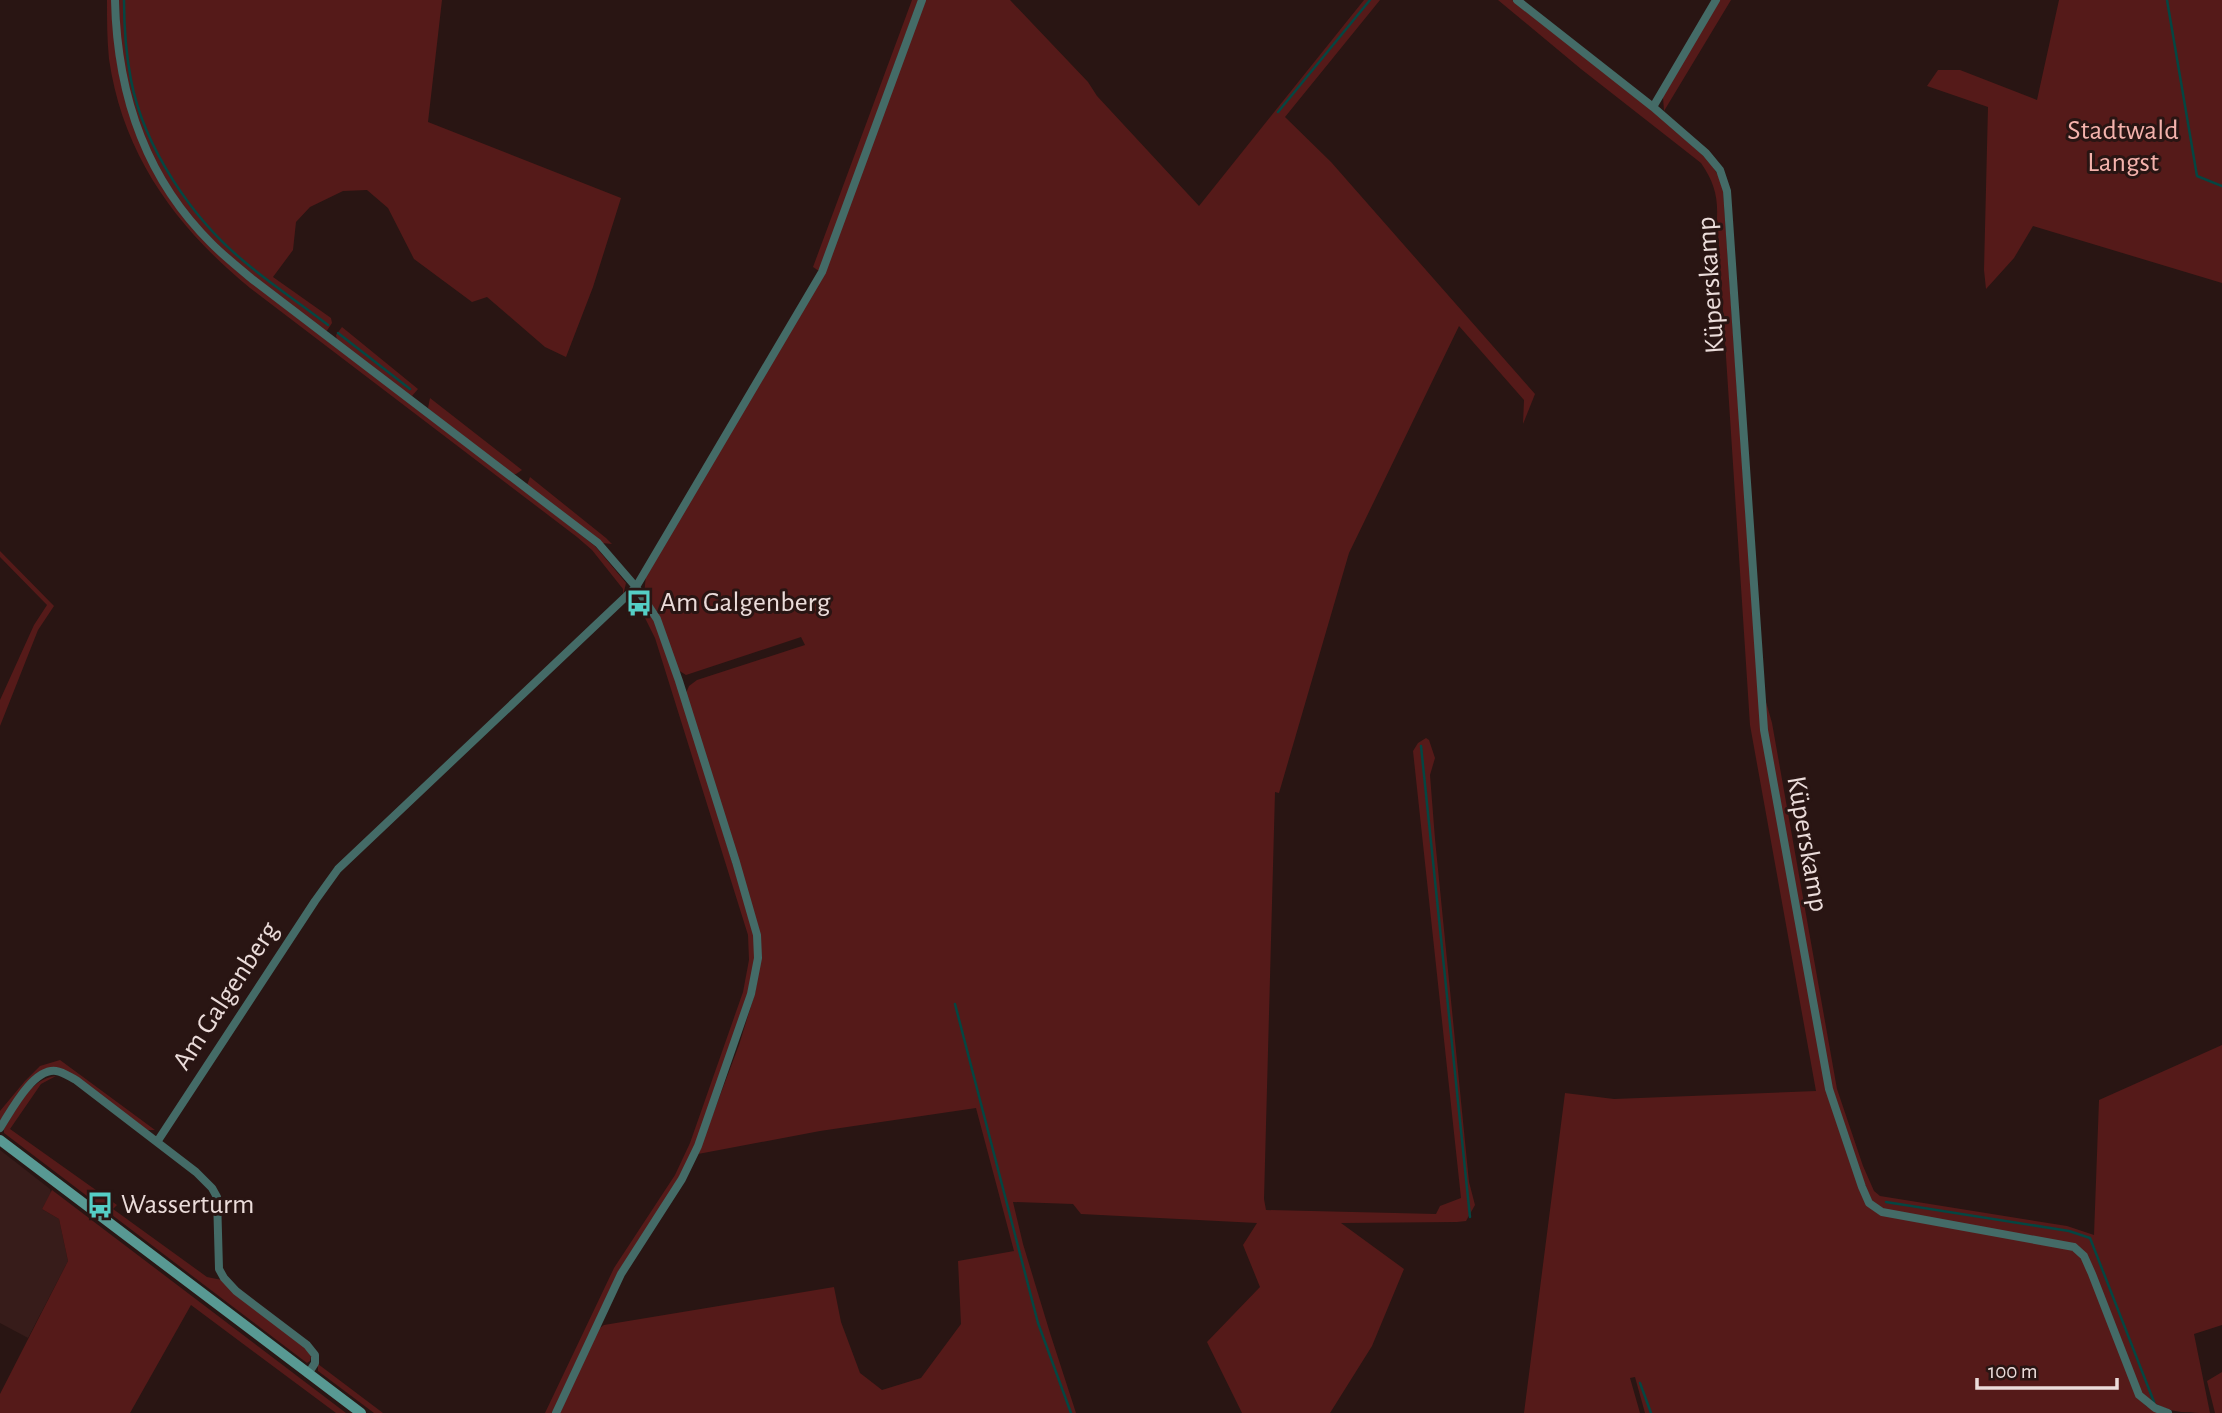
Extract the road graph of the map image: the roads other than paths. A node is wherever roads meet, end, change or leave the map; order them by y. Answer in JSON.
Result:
{"nodes":[{"id":1,"x":115,"y":0,"type":"edge"},
{"id":2,"x":922,"y":0,"type":"edge"},
{"id":3,"x":1517,"y":0,"type":"edge"},
{"id":4,"x":1716,"y":0,"type":"edge"},
{"id":5,"x":1653,"y":107,"type":"junction"},
{"id":6,"x":636,"y":587,"type":"junction"},
{"id":7,"x":0,"y":1128,"type":"edge"},
{"id":8,"x":0,"y":1140,"type":"edge"},
{"id":9,"x":157,"y":1142,"type":"junction"},
{"id":10,"x":308,"y":1374,"type":"junction"},
{"id":11,"x":361,"y":1413,"type":"edge"},
{"id":12,"x":556,"y":1413,"type":"edge"},
{"id":13,"x":2168,"y":1413,"type":"edge"}],
"edges":[{"from":1,"to":6,"type":"street"},
{"from":2,"to":6,"type":"street","name":"Am Galgenberg"},
{"from":3,"to":5,"type":"street"},
{"from":4,"to":5,"type":"street"},
{"from":5,"to":13,"type":"street","name":"Küperskamp"},
{"from":6,"to":9,"type":"street","name":"Am Galgenberg"},
{"from":6,"to":12,"type":"street"},
{"from":7,"to":9,"type":"street"},
{"from":8,"to":10,"type":"main road"},
{"from":9,"to":10,"type":"street"},
{"from":10,"to":11,"type":"main road"}]}
